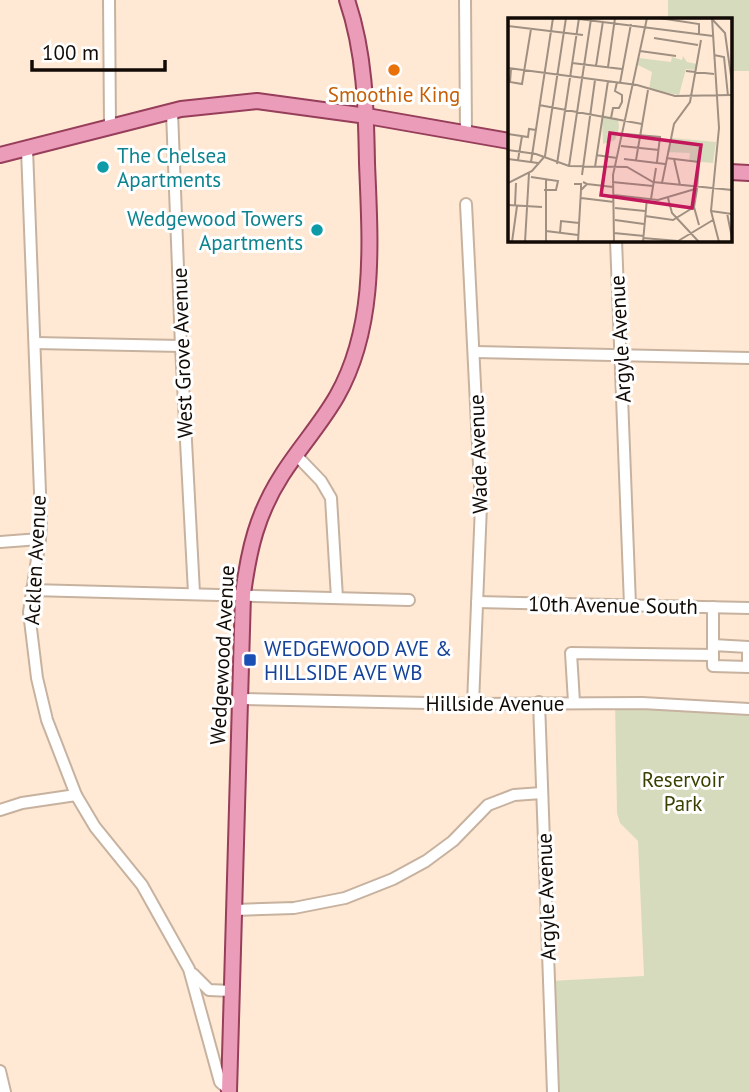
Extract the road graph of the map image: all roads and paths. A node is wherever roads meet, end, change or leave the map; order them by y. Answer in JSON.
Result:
{"nodes":[{"id":1,"x":109,"y":0,"type":"edge"},
{"id":2,"x":347,"y":0,"type":"edge"},
{"id":3,"x":465,"y":0,"type":"edge"},
{"id":4,"x":172,"y":112,"type":"junction"},
{"id":5,"x":366,"y":116,"type":"junction"},
{"id":6,"x":110,"y":126,"type":"junction"},
{"id":7,"x":466,"y":134,"type":"junction"},
{"id":8,"x":508,"y":141,"type":"edge"},
{"id":9,"x":27,"y":149,"type":"junction"},
{"id":10,"x":0,"y":155,"type":"edge"},
{"id":11,"x":466,"y":204,"type":"dead end"},
{"id":12,"x":616,"y":242,"type":"edge"},
{"id":13,"x":35,"y":343,"type":"junction"},
{"id":14,"x":181,"y":345,"type":"junction"},
{"id":15,"x":475,"y":352,"type":"junction"},
{"id":16,"x":622,"y":356,"type":"junction"},
{"id":17,"x":749,"y":358,"type":"edge"},
{"id":18,"x":296,"y":455,"type":"junction"},
{"id":19,"x":40,"y":540,"type":"junction"},
{"id":20,"x":0,"y":542,"type":"edge"},
{"id":21,"x":31,"y":590,"type":"junction"},
{"id":22,"x":194,"y":593,"type":"junction"},
{"id":23,"x":243,"y":594,"type":"junction"},
{"id":24,"x":337,"y":598,"type":"junction"},
{"id":25,"x":409,"y":600,"type":"dead end"},
{"id":26,"x":477,"y":602,"type":"junction"},
{"id":27,"x":630,"y":605,"type":"junction"},
{"id":28,"x":713,"y":607,"type":"junction"},
{"id":29,"x":749,"y":608,"type":"edge"},
{"id":30,"x":240,"y":699,"type":"junction"},
{"id":31,"x":539,"y":702,"type":"junction"},
{"id":32,"x":574,"y":702,"type":"junction"},
{"id":33,"x":473,"y":704,"type":"junction"},
{"id":34,"x":749,"y":709,"type":"edge"},
{"id":35,"x":542,"y":793,"type":"junction"},
{"id":36,"x":76,"y":795,"type":"junction"},
{"id":37,"x":0,"y":810,"type":"edge"},
{"id":38,"x":235,"y":910,"type":"junction"},
{"id":39,"x":190,"y":969,"type":"junction"},
{"id":40,"x":232,"y":991,"type":"junction"},
{"id":41,"x":0,"y":1071,"type":"edge"},
{"id":42,"x":229,"y":1091,"type":"edge"},
{"id":43,"x":5,"y":1092,"type":"edge"},
{"id":44,"x":553,"y":1092,"type":"edge"}],
"edges":[{"from":1,"to":6,"type":"street"},
{"from":2,"to":5,"type":"main road","name":"Wedgewood Avenue"},
{"from":3,"to":7,"type":"street"},
{"from":4,"to":5,"type":"main road"},
{"from":4,"to":6,"type":"main road"},
{"from":4,"to":14,"type":"street","name":"West Grove Avenue"},
{"from":5,"to":7,"type":"main road"},
{"from":5,"to":18,"type":"main road","name":"Wedgewood Avenue"},
{"from":6,"to":9,"type":"main road"},
{"from":7,"to":8,"type":"main road"},
{"from":9,"to":10,"type":"main road"},
{"from":9,"to":13,"type":"street","name":"Acklen Avenue"},
{"from":11,"to":15,"type":"street","name":"Wade Avenue"},
{"from":12,"to":16,"type":"street","name":"Argyle Avenue"},
{"from":13,"to":14,"type":"street"},
{"from":13,"to":19,"type":"street","name":"Acklen Avenue"},
{"from":14,"to":22,"type":"street","name":"West Grove Avenue"},
{"from":15,"to":16,"type":"street"},
{"from":15,"to":26,"type":"street","name":"Wade Avenue"},
{"from":16,"to":17,"type":"street"},
{"from":16,"to":27,"type":"street","name":"Argyle Avenue"},
{"from":18,"to":23,"type":"main road","name":"Wedgewood Avenue"},
{"from":18,"to":24,"type":"street"},
{"from":19,"to":20,"type":"street"},
{"from":19,"to":21,"type":"street","name":"Acklen Avenue"},
{"from":21,"to":22,"type":"street"},
{"from":21,"to":36,"type":"street","name":"Acklen Avenue"},
{"from":22,"to":23,"type":"street"},
{"from":23,"to":24,"type":"street"},
{"from":23,"to":30,"type":"main road","name":"Wedgewood Avenue"},
{"from":24,"to":25,"type":"street"},
{"from":26,"to":27,"type":"street","name":"10th Avenue South"},
{"from":26,"to":33,"type":"street","name":"Wade Avenue"},
{"from":27,"to":28,"type":"street","name":"10th Avenue South"},
{"from":28,"to":29,"type":"street","name":"10th Avenue South"},
{"from":28,"to":32,"type":"street"},
{"from":30,"to":33,"type":"street","name":"Hillside Avenue"},
{"from":30,"to":38,"type":"main road","name":"Wedgewood Avenue"},
{"from":31,"to":32,"type":"street","name":"Hillside Avenue"},
{"from":31,"to":33,"type":"street","name":"Hillside Avenue"},
{"from":31,"to":35,"type":"street","name":"Argyle Avenue"},
{"from":32,"to":34,"type":"street","name":"Hillside Avenue"},
{"from":35,"to":38,"type":"street"},
{"from":35,"to":44,"type":"street","name":"Argyle Avenue"},
{"from":36,"to":37,"type":"street"},
{"from":36,"to":39,"type":"street","name":"Acklen Avenue"},
{"from":38,"to":40,"type":"main road","name":"Wedgewood Avenue"},
{"from":39,"to":40,"type":"street"},
{"from":39,"to":42,"type":"street","name":"Acklen Avenue"},
{"from":40,"to":42,"type":"main road","name":"Wedgewood Avenue"},
{"from":41,"to":43,"type":"street"}]}
